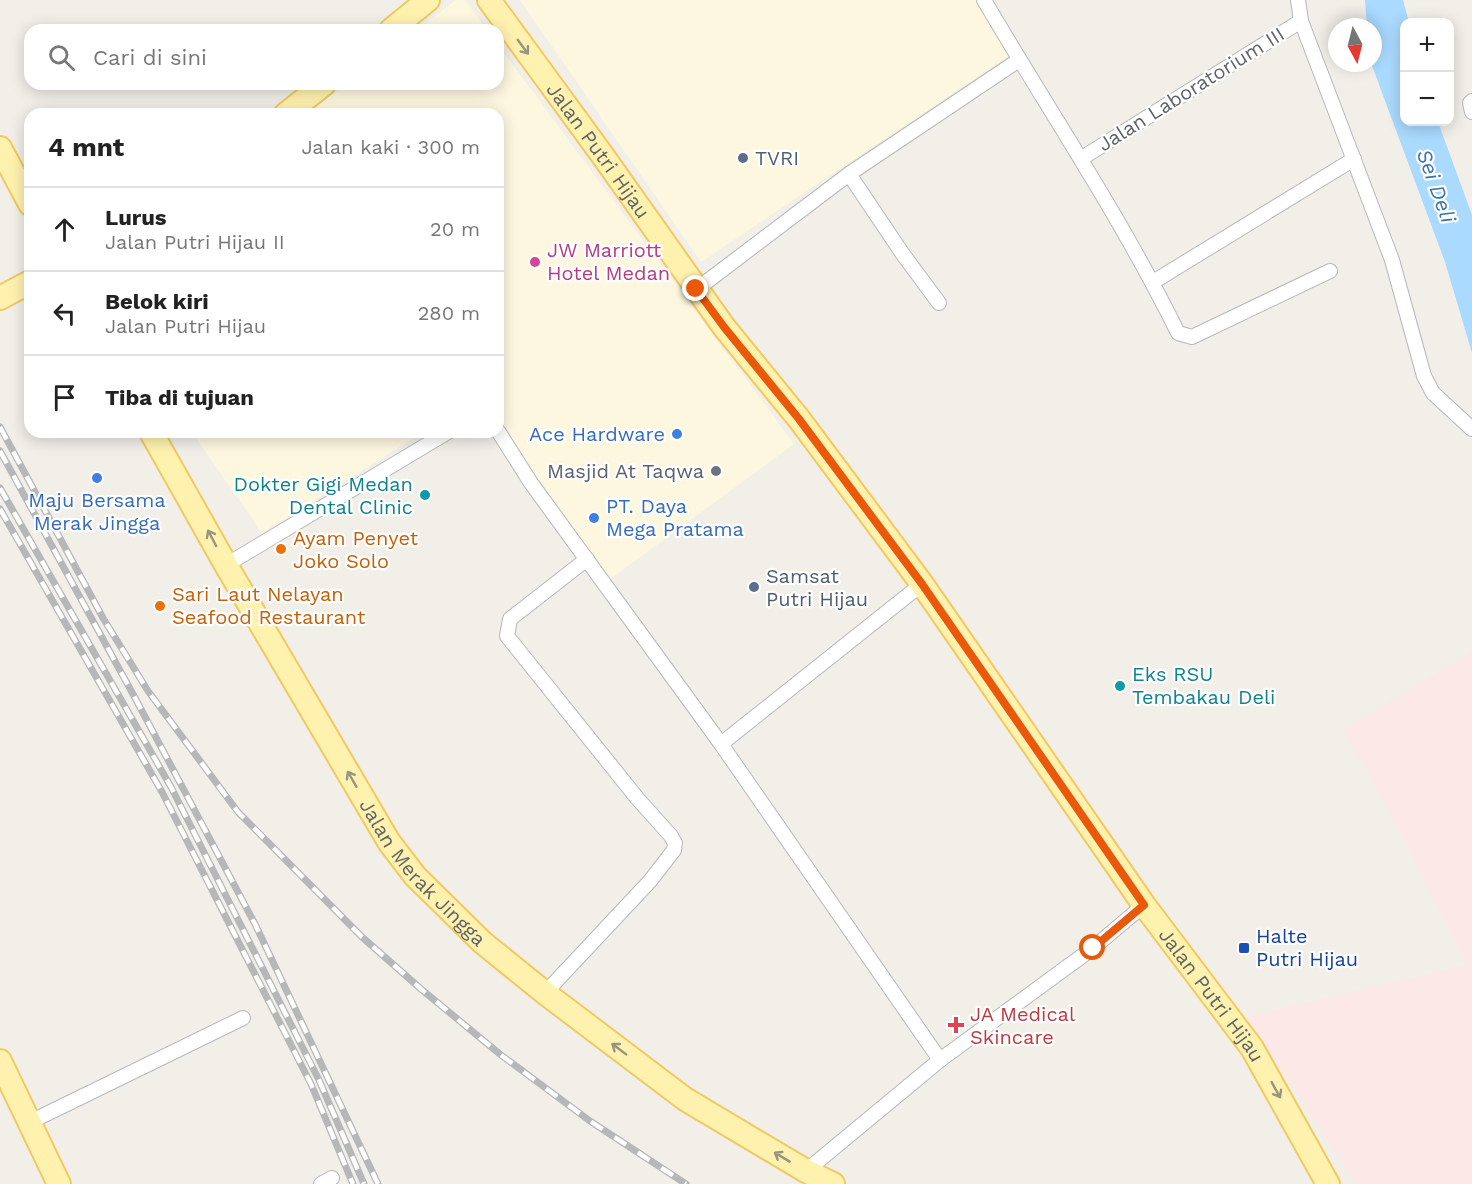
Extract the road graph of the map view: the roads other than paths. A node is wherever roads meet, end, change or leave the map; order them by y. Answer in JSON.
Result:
{"nodes":[{"id":1,"x":428,"y":0,"type":"edge"},
{"id":2,"x":489,"y":0,"type":"edge"},
{"id":3,"x":984,"y":0,"type":"edge"},
{"id":4,"x":1298,"y":0,"type":"edge"},
{"id":5,"x":1301,"y":21,"type":"junction"},
{"id":6,"x":398,"y":24,"type":"edge"},
{"id":7,"x":1019,"y":60,"type":"junction"},
{"id":8,"x":316,"y":90,"type":"edge"},
{"id":9,"x":1472,"y":101,"type":"edge"},
{"id":10,"x":294,"y":108,"type":"edge"},
{"id":11,"x":1472,"y":112,"type":"edge"},
{"id":12,"x":0,"y":148,"type":"edge"},
{"id":13,"x":1082,"y":158,"type":"junction"},
{"id":14,"x":1354,"y":159,"type":"junction"},
{"id":15,"x":849,"y":174,"type":"junction"},
{"id":16,"x":24,"y":193,"type":"edge"},
{"id":17,"x":1330,"y":271,"type":"dead end"},
{"id":18,"x":1153,"y":282,"type":"junction"},
{"id":19,"x":24,"y":285,"type":"edge"},
{"id":20,"x":696,"y":289,"type":"junction"},
{"id":21,"x":0,"y":298,"type":"edge"},
{"id":22,"x":939,"y":303,"type":"dead end"},
{"id":23,"x":1472,"y":429,"type":"edge"},
{"id":24,"x":154,"y":438,"type":"edge"},
{"id":25,"x":438,"y":438,"type":"edge"},
{"id":26,"x":502,"y":438,"type":"edge"},
{"id":27,"x":587,"y":559,"type":"junction"},
{"id":28,"x":226,"y":565,"type":"junction"},
{"id":29,"x":922,"y":584,"type":"junction"},
{"id":30,"x":721,"y":744,"type":"junction"},
{"id":31,"x":1144,"y":905,"type":"junction"},
{"id":32,"x":545,"y":993,"type":"junction"},
{"id":33,"x":243,"y":1018,"type":"dead end"},
{"id":34,"x":940,"y":1060,"type":"junction"},
{"id":35,"x":0,"y":1061,"type":"edge"},
{"id":36,"x":30,"y":1122,"type":"junction"},
{"id":37,"x":806,"y":1171,"type":"junction"},
{"id":38,"x":59,"y":1184,"type":"edge"},
{"id":39,"x":833,"y":1184,"type":"edge"},
{"id":40,"x":1328,"y":1184,"type":"edge"}],
"edges":[{"from":1,"to":6,"type":"main road"},
{"from":2,"to":20,"type":"main road","name":"Jalan Putri Hijau","one_way":true},
{"from":3,"to":7,"type":"street"},
{"from":4,"to":5,"type":"street"},
{"from":5,"to":13,"type":"street","name":"Jalan Laboratorium III"},
{"from":5,"to":14,"type":"street"},
{"from":7,"to":13,"type":"street"},
{"from":7,"to":15,"type":"street"},
{"from":8,"to":10,"type":"main road"},
{"from":9,"to":11,"type":"street"},
{"from":12,"to":16,"type":"main road"},
{"from":13,"to":18,"type":"street"},
{"from":14,"to":18,"type":"street"},
{"from":14,"to":23,"type":"street"},
{"from":15,"to":20,"type":"street"},
{"from":15,"to":22,"type":"street"},
{"from":17,"to":18,"type":"street"},
{"from":19,"to":21,"type":"main road"},
{"from":20,"to":29,"type":"main road","name":"Jalan Putri Hijau"},
{"from":28,"to":24,"type":"main road","name":"Jalan Merak Jingga","one_way":true},
{"from":25,"to":28,"type":"street"},
{"from":26,"to":27,"type":"street"},
{"from":27,"to":30,"type":"street"},
{"from":27,"to":32,"type":"street"},
{"from":32,"to":28,"type":"main road","name":"Jalan Merak Jingga","one_way":true},
{"from":29,"to":30,"type":"street"},
{"from":29,"to":31,"type":"main road","name":"Jalan Putri Hijau"},
{"from":30,"to":34,"type":"street"},
{"from":31,"to":34,"type":"street"},
{"from":31,"to":40,"type":"main road","name":"Jalan Putri Hijau","one_way":true},
{"from":37,"to":32,"type":"main road","name":"Jalan Merak Jingga","one_way":true},
{"from":33,"to":36,"type":"street"},
{"from":34,"to":37,"type":"street"},
{"from":35,"to":36,"type":"main road"},
{"from":36,"to":38,"type":"main road"},
{"from":37,"to":39,"type":"main road","name":"Jalan Merak Jingga"}]}
